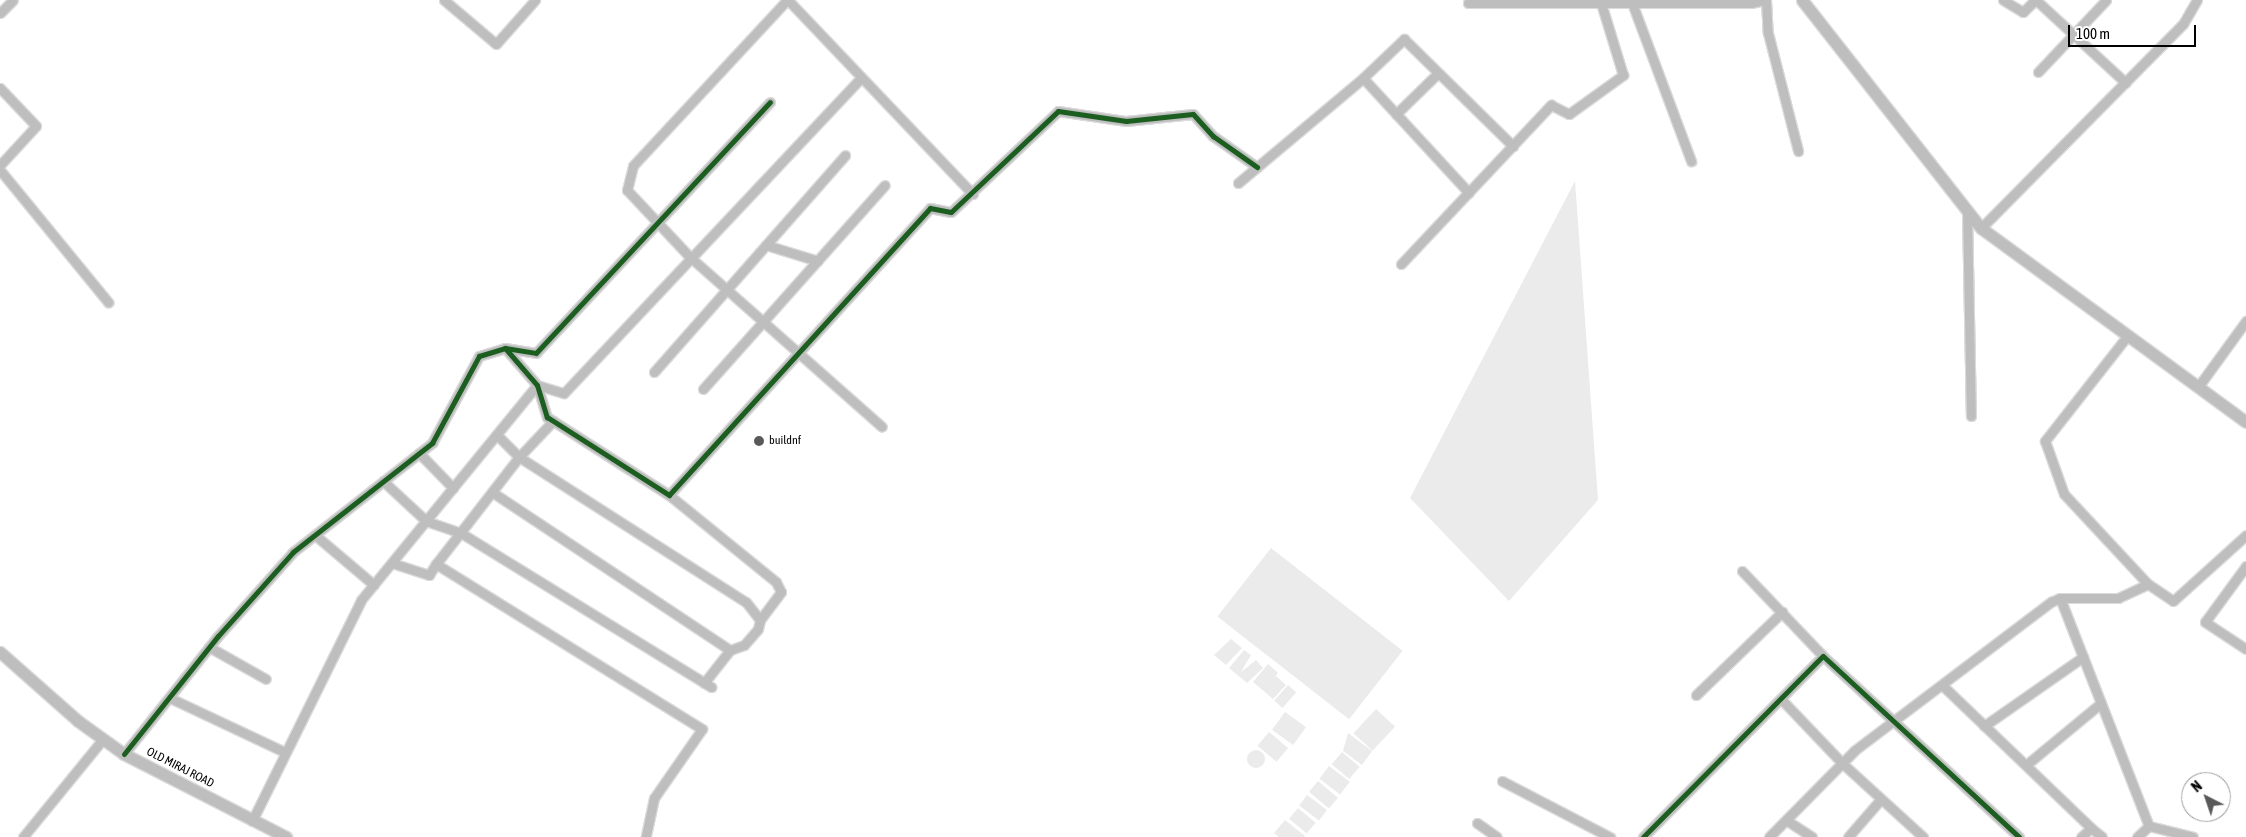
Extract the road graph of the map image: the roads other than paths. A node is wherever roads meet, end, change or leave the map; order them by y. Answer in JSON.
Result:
{"nodes":[{"id":1,"x":13,"y":0,"type":"edge"},
{"id":2,"x":444,"y":0,"type":"edge"},
{"id":3,"x":535,"y":0,"type":"edge"},
{"id":4,"x":787,"y":0,"type":"edge"},
{"id":5,"x":1765,"y":0,"type":"edge"},
{"id":6,"x":1802,"y":0,"type":"edge"},
{"id":7,"x":2003,"y":0,"type":"edge"},
{"id":8,"x":2035,"y":0,"type":"edge"},
{"id":9,"x":2106,"y":0,"type":"edge"},
{"id":10,"x":2197,"y":0,"type":"edge"},
{"id":11,"x":1601,"y":3,"type":"junction"},
{"id":12,"x":1632,"y":3,"type":"junction"},
{"id":13,"x":1468,"y":4,"type":"dead end"},
{"id":14,"x":0,"y":13,"type":"edge"},
{"id":15,"x":2073,"y":32,"type":"junction"},
{"id":16,"x":2038,"y":72,"type":"dead end"},
{"id":17,"x":1437,"y":74,"type":"junction"},
{"id":18,"x":1363,"y":78,"type":"junction"},
{"id":19,"x":860,"y":79,"type":"junction"},
{"id":20,"x":2126,"y":83,"type":"junction"},
{"id":21,"x":0,"y":88,"type":"edge"},
{"id":22,"x":770,"y":102,"type":"dead end"},
{"id":23,"x":1396,"y":114,"type":"junction"},
{"id":24,"x":1513,"y":146,"type":"junction"},
{"id":25,"x":1798,"y":150,"type":"dead end"},
{"id":26,"x":845,"y":156,"type":"dead end"},
{"id":27,"x":1691,"y":161,"type":"dead end"},
{"id":28,"x":0,"y":165,"type":"edge"},
{"id":29,"x":1257,"y":167,"type":"junction"},
{"id":30,"x":0,"y":170,"type":"edge"},
{"id":31,"x":1238,"y":183,"type":"dead end"},
{"id":32,"x":885,"y":184,"type":"dead end"},
{"id":33,"x":1469,"y":193,"type":"junction"},
{"id":34,"x":973,"y":194,"type":"junction"},
{"id":35,"x":1967,"y":212,"type":"junction"},
{"id":36,"x":657,"y":222,"type":"junction"},
{"id":37,"x":1981,"y":228,"type":"junction"},
{"id":38,"x":766,"y":245,"type":"junction"},
{"id":39,"x":690,"y":257,"type":"junction"},
{"id":40,"x":818,"y":261,"type":"junction"},
{"id":41,"x":1401,"y":264,"type":"dead end"},
{"id":42,"x":727,"y":290,"type":"junction"},
{"id":43,"x":108,"y":302,"type":"dead end"},
{"id":44,"x":2246,"y":321,"type":"edge"},
{"id":45,"x":763,"y":322,"type":"junction"},
{"id":46,"x":2128,"y":335,"type":"junction"},
{"id":47,"x":506,"y":348,"type":"junction"},
{"id":48,"x":798,"y":353,"type":"junction"},
{"id":49,"x":654,"y":372,"type":"dead end"},
{"id":50,"x":537,"y":385,"type":"junction"},
{"id":51,"x":2198,"y":387,"type":"junction"},
{"id":52,"x":702,"y":389,"type":"dead end"},
{"id":53,"x":1971,"y":416,"type":"dead end"},
{"id":54,"x":553,"y":421,"type":"junction"},
{"id":55,"x":2246,"y":422,"type":"edge"},
{"id":56,"x":882,"y":427,"type":"dead end"},
{"id":57,"x":497,"y":435,"type":"junction"},
{"id":58,"x":419,"y":453,"type":"junction"},
{"id":59,"x":519,"y":457,"type":"junction"},
{"id":60,"x":383,"y":481,"type":"junction"},
{"id":61,"x":453,"y":488,"type":"junction"},
{"id":62,"x":492,"y":492,"type":"junction"},
{"id":63,"x":669,"y":495,"type":"junction"},
{"id":64,"x":426,"y":521,"type":"junction"},
{"id":65,"x":462,"y":533,"type":"junction"},
{"id":66,"x":315,"y":535,"type":"junction"},
{"id":67,"x":2246,"y":535,"type":"edge"},
{"id":68,"x":392,"y":563,"type":"junction"},
{"id":69,"x":436,"y":564,"type":"junction"},
{"id":70,"x":2246,"y":566,"type":"edge"},
{"id":71,"x":1742,"y":571,"type":"dead end"},
{"id":72,"x":2148,"y":584,"type":"junction"},
{"id":73,"x":374,"y":585,"type":"junction"},
{"id":74,"x":2060,"y":598,"type":"junction"},
{"id":75,"x":1782,"y":612,"type":"junction"},
{"id":76,"x":760,"y":620,"type":"junction"},
{"id":77,"x":209,"y":647,"type":"junction"},
{"id":78,"x":730,"y":650,"type":"junction"},
{"id":79,"x":2246,"y":650,"type":"edge"},
{"id":80,"x":0,"y":652,"type":"edge"},
{"id":81,"x":1823,"y":656,"type":"junction"},
{"id":82,"x":2083,"y":657,"type":"junction"},
{"id":83,"x":266,"y":679,"type":"dead end"},
{"id":84,"x":1942,"y":685,"type":"junction"},
{"id":85,"x":1696,"y":694,"type":"dead end"},
{"id":86,"x":170,"y":698,"type":"junction"},
{"id":87,"x":1781,"y":698,"type":"junction"},
{"id":88,"x":2101,"y":703,"type":"junction"},
{"id":89,"x":1892,"y":723,"type":"junction"},
{"id":90,"x":1984,"y":726,"type":"junction"},
{"id":91,"x":103,"y":739,"type":"junction"},
{"id":92,"x":286,"y":752,"type":"junction"},
{"id":93,"x":124,"y":754,"type":"junction"},
{"id":94,"x":1842,"y":763,"type":"junction"},
{"id":95,"x":2026,"y":765,"type":"junction"},
{"id":96,"x":1502,"y":781,"type":"dead end"},
{"id":97,"x":1880,"y":800,"type":"junction"},
{"id":98,"x":1786,"y":820,"type":"junction"},
{"id":99,"x":252,"y":821,"type":"junction"},
{"id":100,"x":1477,"y":823,"type":"dead end"},
{"id":101,"x":2149,"y":826,"type":"junction"},
{"id":102,"x":2091,"y":828,"type":"junction"},
{"id":103,"x":23,"y":837,"type":"edge"},
{"id":104,"x":286,"y":837,"type":"edge"},
{"id":105,"x":646,"y":837,"type":"edge"},
{"id":106,"x":1497,"y":837,"type":"edge"},
{"id":107,"x":1610,"y":837,"type":"edge"},
{"id":108,"x":1643,"y":837,"type":"edge"},
{"id":109,"x":1769,"y":837,"type":"edge"},
{"id":110,"x":1812,"y":837,"type":"edge"},
{"id":111,"x":1848,"y":837,"type":"edge"},
{"id":112,"x":1923,"y":837,"type":"edge"},
{"id":113,"x":2019,"y":837,"type":"edge"},
{"id":114,"x":2081,"y":837,"type":"edge"},
{"id":115,"x":2102,"y":837,"type":"edge"},
{"id":116,"x":2137,"y":837,"type":"edge"},
{"id":117,"x":2193,"y":837,"type":"edge"}],
"edges":[{"from":1,"to":14,"type":"street"},
{"from":2,"to":3,"type":"street"},
{"from":4,"to":19,"type":"street"},
{"from":4,"to":36,"type":"street"},
{"from":5,"to":12,"type":"street"},
{"from":5,"to":25,"type":"street"},
{"from":6,"to":35,"type":"main road"},
{"from":7,"to":8,"type":"street"},
{"from":8,"to":15,"type":"street"},
{"from":9,"to":15,"type":"street"},
{"from":10,"to":20,"type":"street"},
{"from":11,"to":12,"type":"street"},
{"from":11,"to":13,"type":"street"},
{"from":11,"to":24,"type":"street"},
{"from":12,"to":27,"type":"street"},
{"from":15,"to":16,"type":"street"},
{"from":15,"to":20,"type":"street"},
{"from":17,"to":18,"type":"street"},
{"from":17,"to":23,"type":"street"},
{"from":17,"to":24,"type":"street"},
{"from":18,"to":23,"type":"street"},
{"from":18,"to":29,"type":"street"},
{"from":19,"to":34,"type":"street"},
{"from":19,"to":39,"type":"street"},
{"from":20,"to":37,"type":"street"},
{"from":21,"to":28,"type":"street"},
{"from":22,"to":36,"type":"street"},
{"from":23,"to":33,"type":"street"},
{"from":24,"to":33,"type":"street"},
{"from":26,"to":38,"type":"street"},
{"from":29,"to":31,"type":"street"},
{"from":29,"to":34,"type":"street"},
{"from":30,"to":43,"type":"street"},
{"from":32,"to":40,"type":"street"},
{"from":33,"to":41,"type":"street"},
{"from":34,"to":48,"type":"street"},
{"from":35,"to":37,"type":"main road"},
{"from":35,"to":53,"type":"street"},
{"from":36,"to":39,"type":"street"},
{"from":36,"to":47,"type":"street"},
{"from":37,"to":46,"type":"main road"},
{"from":38,"to":40,"type":"street"},
{"from":38,"to":42,"type":"street"},
{"from":39,"to":42,"type":"street"},
{"from":39,"to":50,"type":"street"},
{"from":40,"to":45,"type":"street"},
{"from":42,"to":45,"type":"street"},
{"from":42,"to":49,"type":"street"},
{"from":44,"to":51,"type":"street"},
{"from":45,"to":48,"type":"street"},
{"from":45,"to":52,"type":"street"},
{"from":46,"to":51,"type":"main road"},
{"from":46,"to":72,"type":"street"},
{"from":47,"to":50,"type":"street"},
{"from":47,"to":58,"type":"street"},
{"from":48,"to":56,"type":"street"},
{"from":48,"to":63,"type":"street"},
{"from":50,"to":54,"type":"street"},
{"from":50,"to":57,"type":"street"},
{"from":51,"to":55,"type":"main road"},
{"from":54,"to":59,"type":"street"},
{"from":54,"to":63,"type":"street"},
{"from":57,"to":59,"type":"street"},
{"from":57,"to":61,"type":"street"},
{"from":58,"to":60,"type":"street"},
{"from":58,"to":61,"type":"street"},
{"from":59,"to":62,"type":"street"},
{"from":59,"to":76,"type":"street"},
{"from":60,"to":64,"type":"street"},
{"from":60,"to":66,"type":"street"},
{"from":61,"to":64,"type":"street"},
{"from":62,"to":65,"type":"street"},
{"from":62,"to":78,"type":"street"},
{"from":63,"to":76,"type":"street"},
{"from":64,"to":65,"type":"street"},
{"from":64,"to":68,"type":"street"},
{"from":65,"to":69,"type":"street"},
{"from":65,"to":78,"type":"street"},
{"from":66,"to":73,"type":"street"},
{"from":66,"to":77,"type":"street"},
{"from":67,"to":72,"type":"street"},
{"from":68,"to":69,"type":"street"},
{"from":68,"to":73,"type":"street"},
{"from":69,"to":105,"type":"street"},
{"from":70,"to":79,"type":"street"},
{"from":71,"to":75,"type":"street"},
{"from":72,"to":74,"type":"street"},
{"from":73,"to":92,"type":"street"},
{"from":74,"to":82,"type":"street"},
{"from":74,"to":84,"type":"street"},
{"from":75,"to":81,"type":"street"},
{"from":75,"to":85,"type":"street"},
{"from":76,"to":78,"type":"street"},
{"from":77,"to":83,"type":"street"},
{"from":77,"to":86,"type":"street"},
{"from":80,"to":91,"type":"main road","name":"OLD MIRAJ ROAD"},
{"from":81,"to":87,"type":"street"},
{"from":81,"to":89,"type":"street"},
{"from":82,"to":88,"type":"street"},
{"from":82,"to":90,"type":"street"},
{"from":84,"to":89,"type":"street"},
{"from":84,"to":90,"type":"street"},
{"from":86,"to":92,"type":"street"},
{"from":86,"to":93,"type":"street"},
{"from":87,"to":94,"type":"street"},
{"from":87,"to":108,"type":"street"},
{"from":88,"to":95,"type":"street"},
{"from":88,"to":101,"type":"street"},
{"from":89,"to":94,"type":"street"},
{"from":89,"to":113,"type":"street"},
{"from":90,"to":95,"type":"street"},
{"from":91,"to":93,"type":"main road","name":"OLD MIRAJ ROAD"},
{"from":91,"to":103,"type":"street"},
{"from":92,"to":99,"type":"street"},
{"from":93,"to":99,"type":"main road","name":"OLD MIRAJ ROAD"},
{"from":94,"to":97,"type":"street"},
{"from":94,"to":98,"type":"street"},
{"from":95,"to":102,"type":"street"},
{"from":96,"to":107,"type":"street"},
{"from":97,"to":111,"type":"street"},
{"from":97,"to":112,"type":"street"},
{"from":98,"to":109,"type":"street"},
{"from":98,"to":110,"type":"street"},
{"from":99,"to":104,"type":"main road","name":"OLD MIRAJ ROAD"},
{"from":100,"to":106,"type":"street"},
{"from":101,"to":116,"type":"street"},
{"from":101,"to":117,"type":"street"},
{"from":102,"to":114,"type":"street"},
{"from":102,"to":115,"type":"street"}]}
